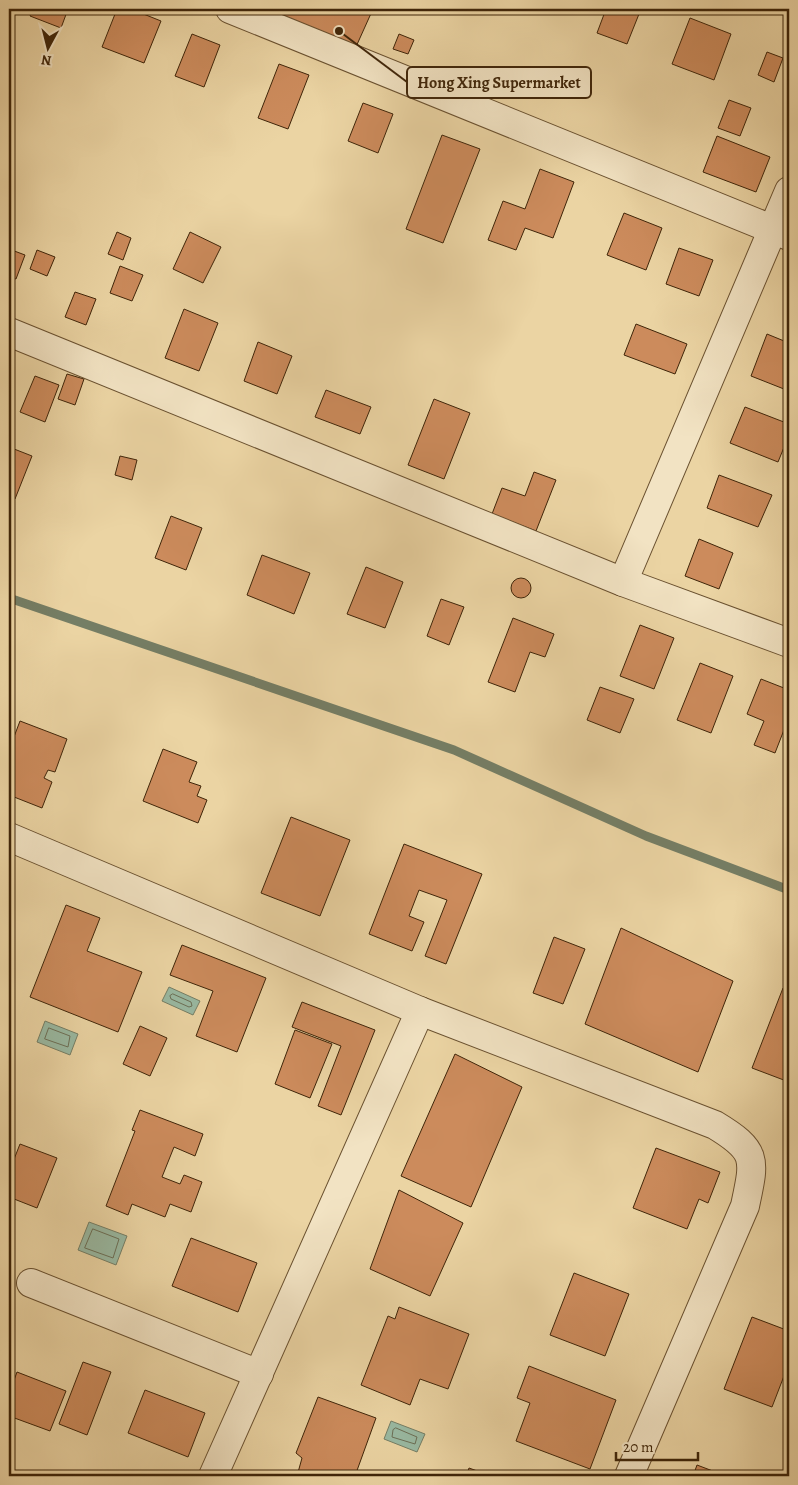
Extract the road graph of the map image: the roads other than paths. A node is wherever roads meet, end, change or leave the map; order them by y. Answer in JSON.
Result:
{"nodes":[{"id":1,"x":230,"y":9,"type":"edge"},
{"id":2,"x":789,"y":191,"type":"edge"},
{"id":3,"x":781,"y":232,"type":"edge"},
{"id":4,"x":9,"y":332,"type":"edge"},
{"id":5,"x":623,"y":582,"type":"junction"},
{"id":6,"x":789,"y":643,"type":"edge"},
{"id":7,"x":9,"y":837,"type":"edge"},
{"id":8,"x":420,"y":1011,"type":"junction"},
{"id":9,"x":30,"y":1283,"type":"dead end"},
{"id":10,"x":259,"y":1374,"type":"junction"},
{"id":11,"x":214,"y":1476,"type":"edge"},
{"id":12,"x":629,"y":1476,"type":"edge"}],
"edges":[{"from":1,"to":3,"type":"street"},
{"from":2,"to":3,"type":"street"},
{"from":3,"to":5,"type":"street"},
{"from":4,"to":5,"type":"street"},
{"from":5,"to":6,"type":"street"},
{"from":7,"to":8,"type":"street"},
{"from":8,"to":10,"type":"street"},
{"from":8,"to":12,"type":"street"},
{"from":9,"to":10,"type":"street"},
{"from":10,"to":11,"type":"street"}]}
